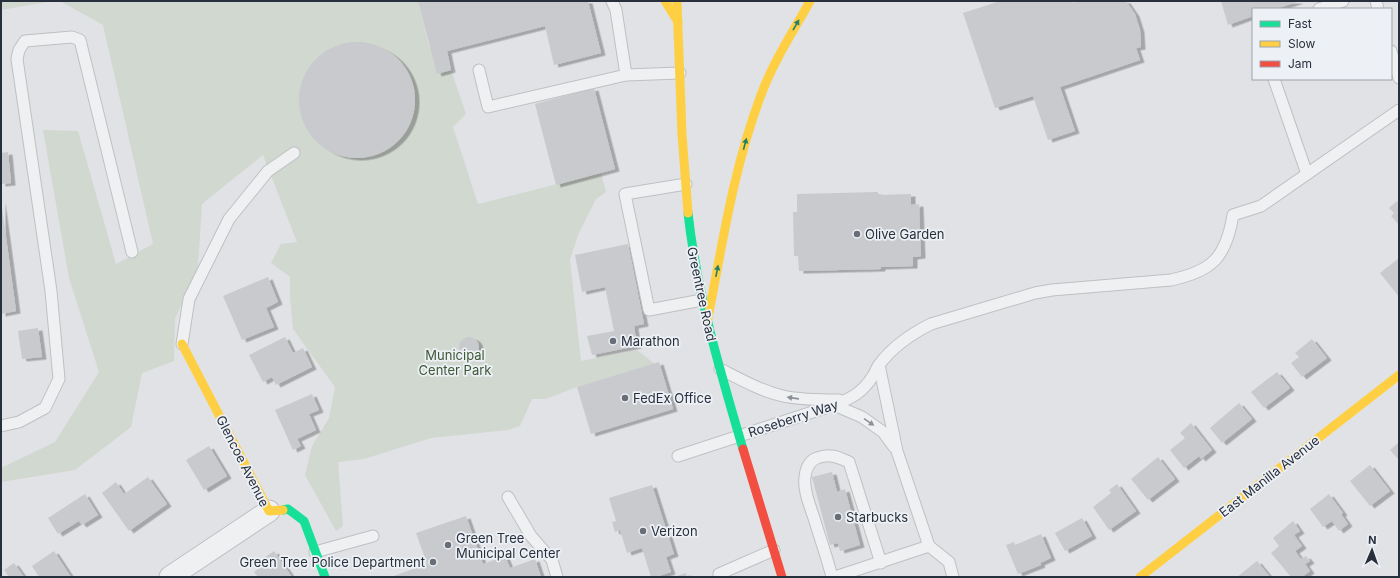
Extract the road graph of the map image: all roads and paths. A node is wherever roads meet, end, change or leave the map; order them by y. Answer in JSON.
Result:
{"nodes":[{"id":1,"x":612,"y":1,"type":"edge"},
{"id":2,"x":665,"y":1,"type":"edge"},
{"id":3,"x":677,"y":1,"type":"edge"},
{"id":4,"x":810,"y":1,"type":"edge"},
{"id":5,"x":1343,"y":1,"type":"edge"},
{"id":6,"x":1322,"y":8,"type":"edge"},
{"id":7,"x":678,"y":22,"type":"junction"},
{"id":8,"x":1392,"y":54,"type":"edge"},
{"id":9,"x":479,"y":70,"type":"dead end"},
{"id":10,"x":680,"y":73,"type":"junction"},
{"id":11,"x":626,"y":75,"type":"junction"},
{"id":12,"x":1399,"y":78,"type":"edge"},
{"id":13,"x":1274,"y":80,"type":"edge"},
{"id":14,"x":1399,"y":110,"type":"edge"},
{"id":15,"x":294,"y":153,"type":"dead end"},
{"id":16,"x":1307,"y":174,"type":"junction"},
{"id":17,"x":686,"y":184,"type":"junction"},
{"id":18,"x":132,"y":252,"type":"dead end"},
{"id":19,"x":702,"y":300,"type":"junction"},
{"id":20,"x":707,"y":323,"type":"junction"},
{"id":21,"x":182,"y":344,"type":"joint"},
{"id":22,"x":879,"y":366,"type":"junction"},
{"id":23,"x":719,"y":368,"type":"junction"},
{"id":24,"x":1399,"y":375,"type":"edge"},
{"id":25,"x":846,"y":401,"type":"junction"},
{"id":26,"x":834,"y":404,"type":"junction"},
{"id":27,"x":1,"y":426,"type":"edge"},
{"id":28,"x":740,"y":436,"type":"junction"},
{"id":29,"x":897,"y":450,"type":"junction"},
{"id":30,"x":678,"y":456,"type":"dead end"},
{"id":31,"x":508,"y":497,"type":"dead end"},
{"id":32,"x":269,"y":511,"type":"junction"},
{"id":33,"x":373,"y":536,"type":"dead end"},
{"id":34,"x":929,"y":546,"type":"junction"},
{"id":35,"x":774,"y":550,"type":"junction"},
{"id":36,"x":316,"y":552,"type":"junction"},
{"id":37,"x":881,"y":563,"type":"junction"},
{"id":38,"x":170,"y":577,"type":"edge"},
{"id":39,"x":325,"y":577,"type":"edge"},
{"id":40,"x":557,"y":577,"type":"edge"},
{"id":41,"x":719,"y":577,"type":"edge"},
{"id":42,"x":782,"y":577,"type":"edge"},
{"id":43,"x":834,"y":577,"type":"edge"},
{"id":44,"x":953,"y":577,"type":"edge"},
{"id":45,"x":1140,"y":577,"type":"edge"}],
"edges":[{"from":1,"to":11,"type":"lane"},
{"from":2,"to":7,"type":"main road"},
{"from":3,"to":7,"type":"main road","name":"Greentree Road"},
{"from":20,"to":4,"type":"main road","one_way":true},
{"from":5,"to":6,"type":"lane"},
{"from":7,"to":10,"type":"main road","name":"Greentree Road"},
{"from":8,"to":12,"type":"lane"},
{"from":9,"to":11,"type":"lane"},
{"from":10,"to":11,"type":"lane"},
{"from":10,"to":17,"type":"main road","name":"Greentree Road"},
{"from":13,"to":16,"type":"lane"},
{"from":14,"to":16,"type":"lane"},
{"from":15,"to":21,"type":"lane"},
{"from":16,"to":22,"type":"lane"},
{"from":17,"to":19,"type":"main road","name":"Greentree Road"},
{"from":17,"to":19,"type":"lane"},
{"from":18,"to":27,"type":"lane"},
{"from":19,"to":20,"type":"main road","name":"Greentree Road"},
{"from":20,"to":23,"type":"main road","name":"Greentree Road"},
{"from":21,"to":32,"type":"main road","name":"Glencoe Avenue"},
{"from":22,"to":25,"type":"lane"},
{"from":22,"to":29,"type":"lane"},
{"from":25,"to":23,"type":"lane","one_way":true},
{"from":23,"to":28,"type":"main road","name":"Greentree Road"},
{"from":24,"to":45,"type":"main road","name":"East Manilla Avenue"},
{"from":25,"to":26,"type":"lane","name":"Roseberry Way"},
{"from":26,"to":28,"type":"lane","name":"Roseberry Way"},
{"from":26,"to":29,"type":"lane","one_way":true},
{"from":28,"to":30,"type":"lane","name":"Roseberry Way"},
{"from":28,"to":35,"type":"main road","name":"Greentree Road"},
{"from":29,"to":34,"type":"lane"},
{"from":31,"to":40,"type":"lane"},
{"from":32,"to":36,"type":"main road","name":"Glencoe Avenue"},
{"from":32,"to":38,"type":"street"},
{"from":33,"to":36,"type":"lane"},
{"from":34,"to":37,"type":"lane"},
{"from":34,"to":44,"type":"lane"},
{"from":35,"to":41,"type":"lane"},
{"from":35,"to":42,"type":"main road","name":"Greentree Road"},
{"from":36,"to":39,"type":"main road","name":"Glencoe Avenue"},
{"from":37,"to":43,"type":"lane"},
{"from":37,"to":43,"type":"lane"}]}
